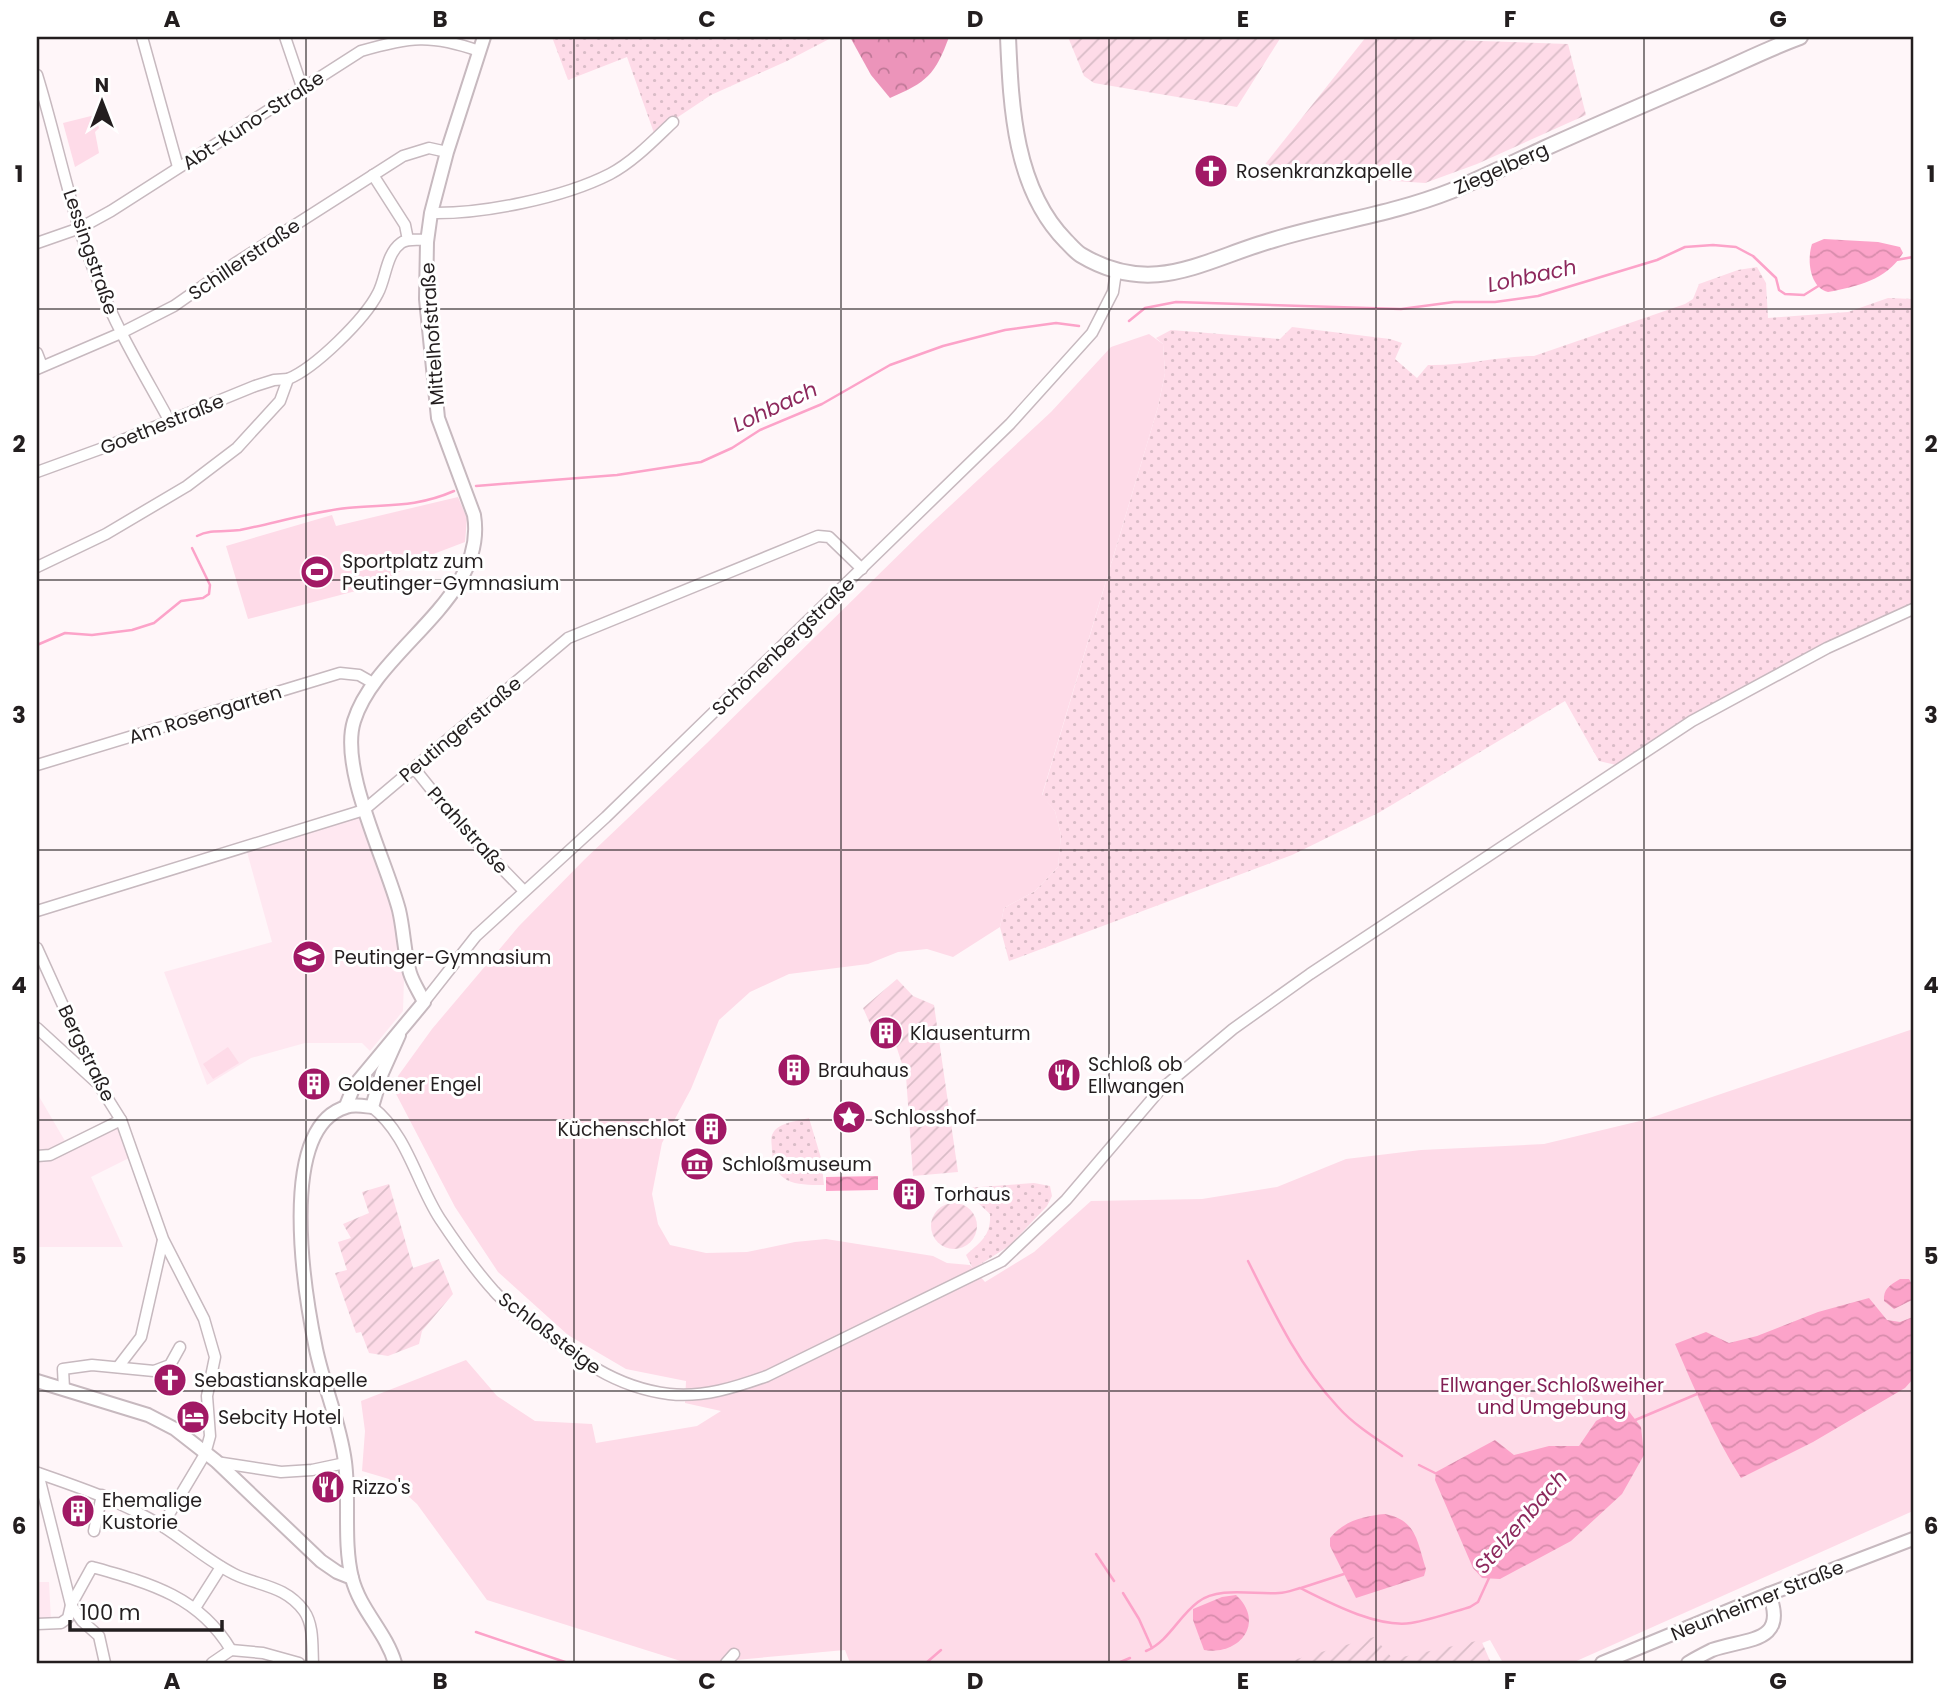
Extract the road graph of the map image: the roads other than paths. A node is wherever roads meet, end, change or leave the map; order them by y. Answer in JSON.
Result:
{"nodes":[{"id":1,"x":142,"y":37,"type":"edge"},
{"id":2,"x":285,"y":37,"type":"edge"},
{"id":3,"x":484,"y":37,"type":"edge"},
{"id":4,"x":1008,"y":37,"type":"edge"},
{"id":5,"x":1800,"y":37,"type":"edge"},
{"id":6,"x":479,"y":51,"type":"junction"},
{"id":7,"x":37,"y":75,"type":"edge"},
{"id":8,"x":302,"y":87,"type":"junction"},
{"id":9,"x":673,"y":122,"type":"dead end"},
{"id":10,"x":447,"y":152,"type":"junction"},
{"id":11,"x":178,"y":167,"type":"junction"},
{"id":12,"x":373,"y":175,"type":"junction"},
{"id":13,"x":431,"y":213,"type":"junction"},
{"id":14,"x":80,"y":228,"type":"junction"},
{"id":15,"x":408,"y":240,"type":"junction"},
{"id":16,"x":427,"y":240,"type":"junction"},
{"id":17,"x":37,"y":243,"type":"edge"},
{"id":18,"x":1116,"y":272,"type":"junction"},
{"id":19,"x":121,"y":333,"type":"junction"},
{"id":20,"x":37,"y":353,"type":"edge"},
{"id":21,"x":40,"y":367,"type":"edge"},
{"id":22,"x":288,"y":379,"type":"junction"},
{"id":23,"x":169,"y":420,"type":"junction"},
{"id":24,"x":37,"y":472,"type":"edge"},
{"id":25,"x":37,"y":567,"type":"edge"},
{"id":26,"x":862,"y":569,"type":"junction"},
{"id":27,"x":1913,"y":609,"type":"edge"},
{"id":28,"x":373,"y":682,"type":"junction"},
{"id":29,"x":37,"y":765,"type":"edge"},
{"id":30,"x":414,"y":768,"type":"junction"},
{"id":31,"x":364,"y":810,"type":"junction"},
{"id":32,"x":524,"y":891,"type":"junction"},
{"id":33,"x":37,"y":911,"type":"edge"},
{"id":34,"x":37,"y":948,"type":"edge"},
{"id":35,"x":424,"y":1002,"type":"junction"},
{"id":36,"x":37,"y":1028,"type":"edge"},
{"id":37,"x":400,"y":1033,"type":"junction"},
{"id":38,"x":99,"y":1085,"type":"junction"},
{"id":39,"x":346,"y":1107,"type":"junction"},
{"id":40,"x":372,"y":1107,"type":"junction"},
{"id":41,"x":121,"y":1120,"type":"junction"},
{"id":42,"x":37,"y":1156,"type":"edge"},
{"id":43,"x":163,"y":1239,"type":"junction"},
{"id":44,"x":180,"y":1348,"type":"dead end"},
{"id":45,"x":118,"y":1367,"type":"junction"},
{"id":46,"x":37,"y":1381,"type":"edge"},
{"id":47,"x":64,"y":1389,"type":"junction"},
{"id":48,"x":210,"y":1458,"type":"junction"},
{"id":49,"x":345,"y":1463,"type":"junction"},
{"id":50,"x":102,"y":1495,"type":"junction"},
{"id":51,"x":162,"y":1526,"type":"junction"},
{"id":52,"x":94,"y":1531,"type":"dead end"},
{"id":53,"x":1913,"y":1539,"type":"edge"},
{"id":54,"x":220,"y":1567,"type":"junction"},
{"id":55,"x":352,"y":1578,"type":"junction"},
{"id":56,"x":1769,"y":1594,"type":"junction"},
{"id":57,"x":71,"y":1605,"type":"junction"},
{"id":58,"x":195,"y":1608,"type":"junction"},
{"id":59,"x":37,"y":1624,"type":"edge"},
{"id":60,"x":231,"y":1650,"type":"junction"},
{"id":61,"x":734,"y":1654,"type":"dead end"},
{"id":62,"x":263,"y":1658,"type":"edge"},
{"id":63,"x":104,"y":1663,"type":"edge"},
{"id":64,"x":212,"y":1663,"type":"edge"},
{"id":65,"x":299,"y":1663,"type":"edge"},
{"id":66,"x":313,"y":1663,"type":"edge"},
{"id":67,"x":395,"y":1663,"type":"edge"},
{"id":68,"x":726,"y":1663,"type":"edge"},
{"id":69,"x":1602,"y":1663,"type":"edge"},
{"id":70,"x":1688,"y":1663,"type":"edge"}],
"edges":[{"from":1,"to":11,"type":"street"},
{"from":2,"to":8,"type":"street"},
{"from":3,"to":6,"type":"street","name":"Mittelhofstraße"},
{"from":4,"to":18,"type":"main road"},
{"from":5,"to":18,"type":"main road","name":"Ziegelberg"},
{"from":6,"to":8,"type":"street","name":"Abt-Kuno-Straße"},
{"from":6,"to":10,"type":"street","name":"Mittelhofstraße"},
{"from":7,"to":14,"type":"street","name":"Lessingstraße"},
{"from":8,"to":11,"type":"street","name":"Abt-Kuno-Straße"},
{"from":9,"to":13,"type":"street"},
{"from":10,"to":12,"type":"street","name":"Schillerstraße"},
{"from":10,"to":13,"type":"street","name":"Mittelhofstraße"},
{"from":11,"to":14,"type":"street","name":"Abt-Kuno-Straße"},
{"from":12,"to":15,"type":"street"},
{"from":12,"to":19,"type":"street","name":"Schillerstraße"},
{"from":13,"to":16,"type":"street","name":"Mittelhofstraße"},
{"from":14,"to":17,"type":"street","name":"Abt-Kuno-Straße"},
{"from":14,"to":19,"type":"street","name":"Lessingstraße"},
{"from":15,"to":16,"type":"street"},
{"from":15,"to":22,"type":"street"},
{"from":16,"to":28,"type":"street","name":"Mittelhofstraße"},
{"from":18,"to":26,"type":"street","name":"Schönenbergstraße"},
{"from":19,"to":21,"type":"street","name":"Schillerstraße"},
{"from":19,"to":23,"type":"street","name":"Lessingstraße"},
{"from":20,"to":21,"type":"street"},
{"from":22,"to":23,"type":"street","name":"Goethestraße"},
{"from":22,"to":25,"type":"street"},
{"from":23,"to":24,"type":"street","name":"Goethestraße"},
{"from":26,"to":30,"type":"street","name":"Peutingerstraße"},
{"from":26,"to":32,"type":"street","name":"Schönenbergstraße"},
{"from":27,"to":40,"type":"street","name":"Schloßsteige"},
{"from":28,"to":29,"type":"street","name":"Am Rosengarten"},
{"from":28,"to":31,"type":"street","name":"Mittelhofstraße"},
{"from":30,"to":31,"type":"street","name":"Peutingerstraße"},
{"from":30,"to":32,"type":"street","name":"Prahlstraße"},
{"from":31,"to":33,"type":"street","name":"Peutingerstraße"},
{"from":31,"to":35,"type":"street","name":"Mittelhofstraße"},
{"from":32,"to":35,"type":"street","name":"Schönenbergstraße"},
{"from":34,"to":38,"type":"street","name":"Bergstraße"},
{"from":35,"to":37,"type":"street"},
{"from":36,"to":38,"type":"street"},
{"from":37,"to":39,"type":"street"},
{"from":37,"to":40,"type":"street"},
{"from":38,"to":41,"type":"street","name":"Bergstraße"},
{"from":39,"to":40,"type":"street"},
{"from":39,"to":49,"type":"street"},
{"from":41,"to":42,"type":"street"},
{"from":41,"to":43,"type":"street","name":"Bergstraße"},
{"from":43,"to":45,"type":"street"},
{"from":43,"to":48,"type":"street","name":"Bergstraße"},
{"from":44,"to":45,"type":"street"},
{"from":45,"to":47,"type":"street"},
{"from":46,"to":47,"type":"street"},
{"from":47,"to":48,"type":"street"},
{"from":48,"to":49,"type":"street"},
{"from":48,"to":51,"type":"street"},
{"from":48,"to":55,"type":"street"},
{"from":49,"to":55,"type":"street"},
{"from":50,"to":51,"type":"street"},
{"from":50,"to":52,"type":"street"},
{"from":50,"to":57,"type":"street"},
{"from":51,"to":54,"type":"street"},
{"from":53,"to":56,"type":"street","name":"Neunheimer Straße"},
{"from":54,"to":58,"type":"street"},
{"from":54,"to":66,"type":"street"},
{"from":55,"to":67,"type":"street"},
{"from":56,"to":69,"type":"street","name":"Neunheimer Straße"},
{"from":56,"to":70,"type":"street"},
{"from":57,"to":58,"type":"street"},
{"from":57,"to":59,"type":"street"},
{"from":57,"to":63,"type":"street"},
{"from":58,"to":60,"type":"street"},
{"from":60,"to":62,"type":"street"},
{"from":60,"to":64,"type":"street"},
{"from":61,"to":68,"type":"street"},
{"from":62,"to":65,"type":"street"}]}
